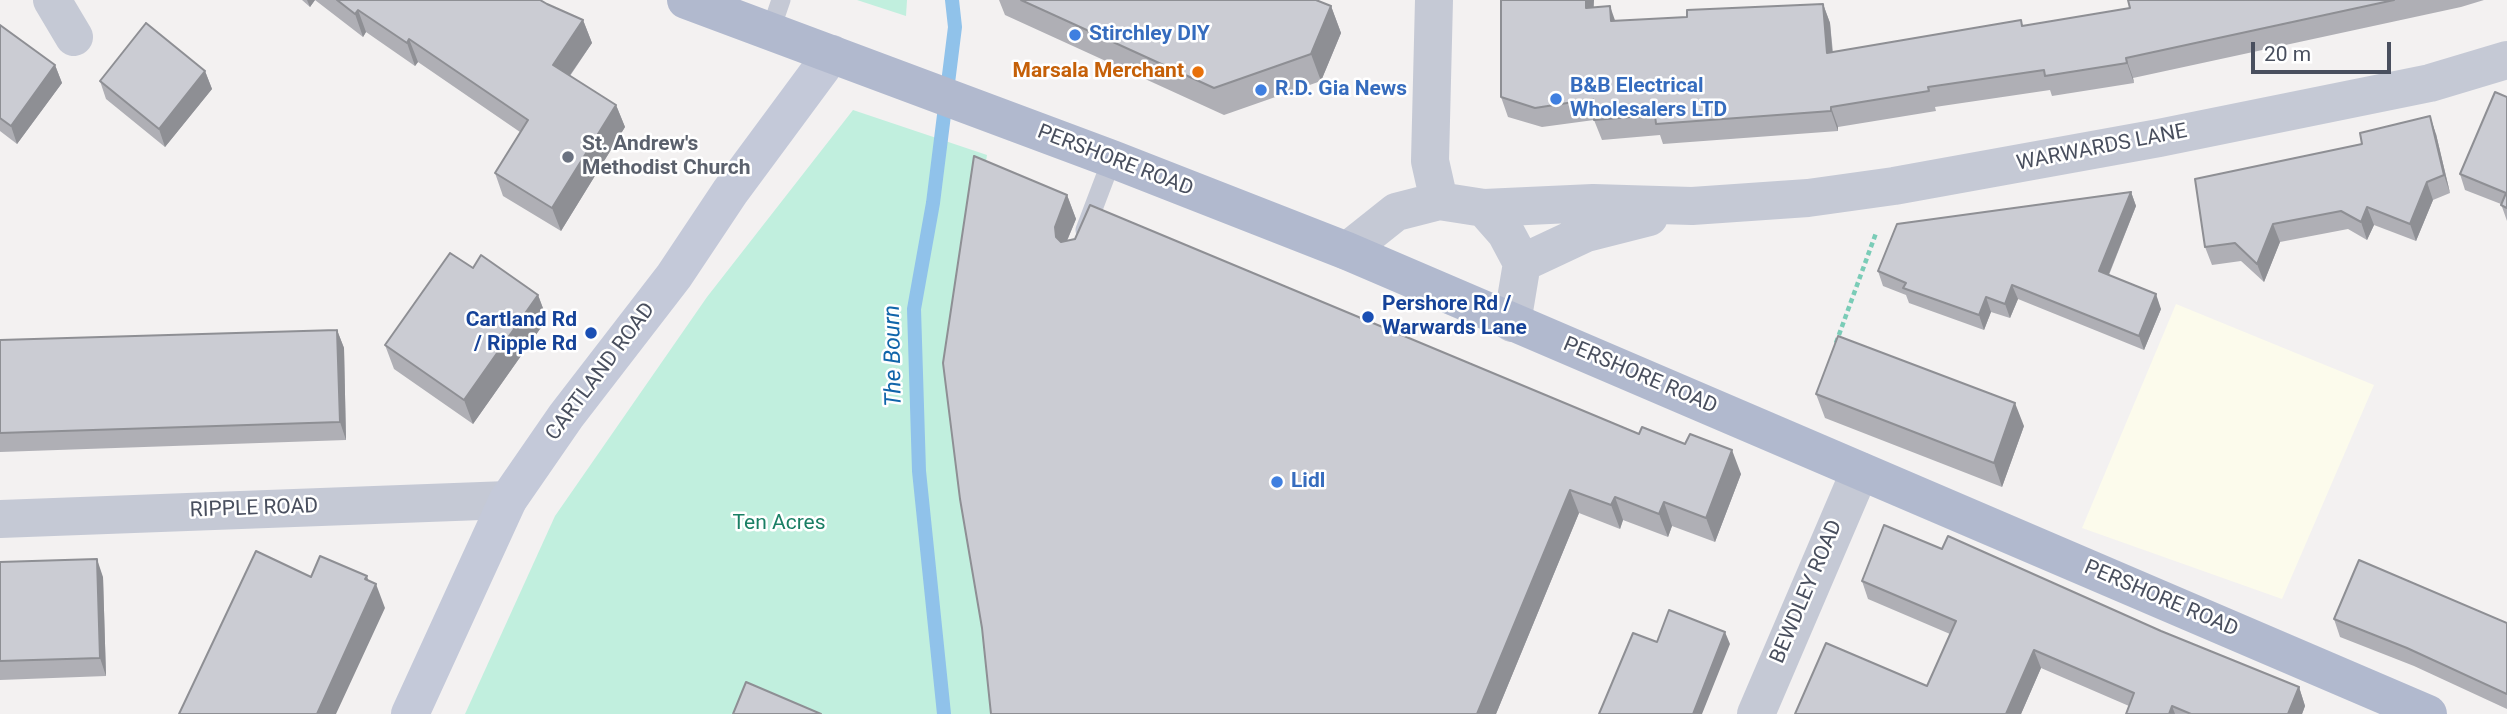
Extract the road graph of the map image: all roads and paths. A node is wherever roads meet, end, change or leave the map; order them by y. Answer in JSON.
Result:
{"nodes":[{"id":1,"x":52,"y":0,"type":"edge"},
{"id":2,"x":686,"y":0,"type":"edge"},
{"id":3,"x":1434,"y":0,"type":"edge"},
{"id":4,"x":776,"y":16,"type":"edge"},
{"id":5,"x":74,"y":37,"type":"dead end"},
{"id":6,"x":832,"y":54,"type":"junction"},
{"id":7,"x":2507,"y":60,"type":"edge"},
{"id":8,"x":1112,"y":159,"type":"junction"},
{"id":9,"x":1430,"y":161,"type":"junction"},
{"id":10,"x":1894,"y":186,"type":"junction"},
{"id":11,"x":1439,"y":201,"type":"junction"},
{"id":12,"x":1692,"y":206,"type":"junction"},
{"id":13,"x":1484,"y":208,"type":"junction"},
{"id":14,"x":1396,"y":212,"type":"junction"},
{"id":15,"x":1347,"y":251,"type":"junction"},
{"id":16,"x":1075,"y":254,"type":"edge"},
{"id":17,"x":1522,"y":263,"type":"junction"},
{"id":18,"x":1512,"y":323,"type":"junction"},
{"id":19,"x":1832,"y":353,"type":"edge"},
{"id":20,"x":1860,"y":471,"type":"junction"},
{"id":21,"x":508,"y":500,"type":"junction"},
{"id":22,"x":0,"y":519,"type":"edge"},
{"id":23,"x":410,"y":714,"type":"edge"},
{"id":24,"x":1756,"y":714,"type":"edge"},
{"id":25,"x":2428,"y":714,"type":"edge"}],
"edges":[{"from":1,"to":5,"type":"street"},
{"from":2,"to":4,"type":"main road","name":"PERSHORE ROAD"},
{"from":3,"to":9,"type":"street"},
{"from":4,"to":6,"type":"main road","name":"PERSHORE ROAD"},
{"from":6,"to":8,"type":"main road","name":"PERSHORE ROAD"},
{"from":6,"to":21,"type":"street","name":"CARTLAND ROAD"},
{"from":7,"to":10,"type":"street","name":"WARWARDS LANE"},
{"from":8,"to":15,"type":"main road","name":"PERSHORE ROAD"},
{"from":8,"to":16,"type":"lane"},
{"from":9,"to":11,"type":"street"},
{"from":9,"to":14,"type":"street"},
{"from":10,"to":12,"type":"street","name":"WARWARDS LANE"},
{"from":10,"to":19,"type":"path"},
{"from":11,"to":13,"type":"street","name":"WARWARDS LANE"},
{"from":11,"to":14,"type":"street"},
{"from":12,"to":13,"type":"street","name":"WARWARDS LANE"},
{"from":12,"to":17,"type":"street","name":"WARWARDS LANE"},
{"from":13,"to":17,"type":"street"},
{"from":14,"to":15,"type":"street"},
{"from":15,"to":18,"type":"main road","name":"PERSHORE ROAD"},
{"from":17,"to":18,"type":"street"},
{"from":18,"to":20,"type":"main road","name":"PERSHORE ROAD"},
{"from":20,"to":24,"type":"street","name":"BEWDLEY ROAD"},
{"from":20,"to":25,"type":"main road","name":"PERSHORE ROAD"},
{"from":21,"to":22,"type":"street","name":"RIPPLE ROAD"},
{"from":21,"to":23,"type":"street","name":"CARTLAND ROAD"}]}
